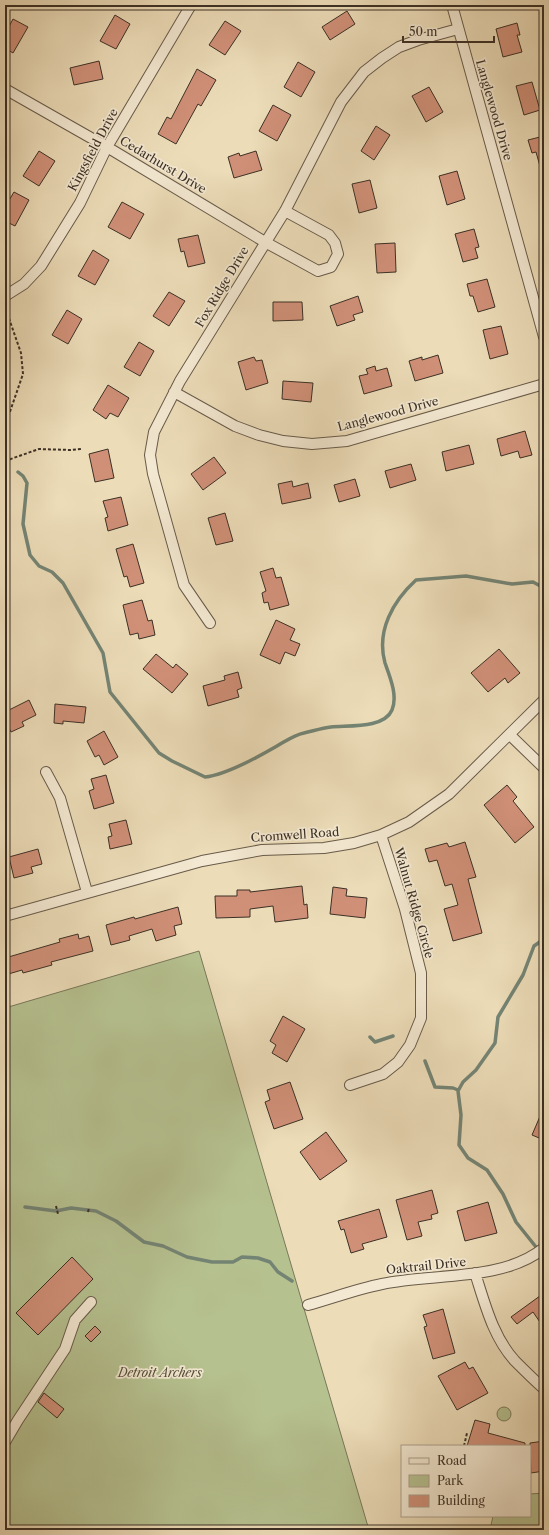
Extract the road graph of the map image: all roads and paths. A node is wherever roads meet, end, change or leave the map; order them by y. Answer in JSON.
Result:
{"nodes":[{"id":1,"x":191,"y":5,"type":"edge"},
{"id":2,"x":452,"y":5,"type":"edge"},
{"id":3,"x":458,"y":29,"type":"junction"},
{"id":4,"x":5,"y":88,"type":"edge"},
{"id":5,"x":107,"y":147,"type":"junction"},
{"id":6,"x":285,"y":211,"type":"junction"},
{"id":7,"x":265,"y":242,"type":"junction"},
{"id":8,"x":5,"y":296,"type":"edge"},
{"id":9,"x":5,"y":306,"type":"edge"},
{"id":10,"x":544,"y":337,"type":"edge"},
{"id":11,"x":544,"y":384,"type":"edge"},
{"id":12,"x":174,"y":392,"type":"junction"},
{"id":13,"x":5,"y":426,"type":"edge"},
{"id":14,"x":81,"y":449,"type":"dead end"},
{"id":15,"x":5,"y":461,"type":"edge"},
{"id":16,"x":210,"y":623,"type":"dead end"},
{"id":17,"x":544,"y":700,"type":"edge"},
{"id":18,"x":510,"y":734,"type":"junction"},
{"id":19,"x":544,"y":768,"type":"edge"},
{"id":20,"x":46,"y":772,"type":"dead end"},
{"id":21,"x":381,"y":835,"type":"junction"},
{"id":22,"x":87,"y":892,"type":"junction"},
{"id":23,"x":5,"y":916,"type":"edge"},
{"id":24,"x":350,"y":1085,"type":"dead end"},
{"id":25,"x":56,"y":1206,"type":"dead end"},
{"id":26,"x":89,"y":1208,"type":"dead end"},
{"id":27,"x":88,"y":1212,"type":"dead end"},
{"id":28,"x":58,"y":1214,"type":"dead end"},
{"id":29,"x":544,"y":1248,"type":"edge"},
{"id":30,"x":475,"y":1273,"type":"junction"},
{"id":31,"x":91,"y":1302,"type":"dead end"},
{"id":32,"x":308,"y":1305,"type":"dead end"},
{"id":33,"x":542,"y":1387,"type":"dead end"},
{"id":34,"x":467,"y":1433,"type":"dead end"},
{"id":35,"x":5,"y":1442,"type":"edge"},
{"id":36,"x":464,"y":1445,"type":"edge"}],
"edges":[{"from":1,"to":5,"type":"street","name":"Kingsfield Drive"},
{"from":2,"to":3,"type":"street","name":"Langlewood Drive"},
{"from":3,"to":6,"type":"street","name":"Fox Ridge Drive"},
{"from":3,"to":10,"type":"street","name":"Langlewood Drive"},
{"from":4,"to":5,"type":"street","name":"Cedarhurst Drive"},
{"from":5,"to":7,"type":"street","name":"Cedarhurst Drive"},
{"from":5,"to":8,"type":"street","name":"Kingsfield Drive"},
{"from":6,"to":7,"type":"street","name":"Fox Ridge Drive"},
{"from":6,"to":7,"type":"street","name":"Cedarhurst Drive"},
{"from":7,"to":12,"type":"street","name":"Fox Ridge Drive"},
{"from":9,"to":13,"type":"path"},
{"from":11,"to":12,"type":"street","name":"Langlewood Drive"},
{"from":12,"to":16,"type":"street","name":"Fox Ridge Drive"},
{"from":14,"to":15,"type":"path"},
{"from":17,"to":18,"type":"street","name":"Cromwell Road"},
{"from":18,"to":19,"type":"street"},
{"from":18,"to":21,"type":"street","name":"Cromwell Road"},
{"from":20,"to":22,"type":"street"},
{"from":21,"to":22,"type":"street","name":"Cromwell Road"},
{"from":21,"to":24,"type":"street","name":"Walnut Ridge Circle"},
{"from":22,"to":23,"type":"street","name":"Cromwell Road"},
{"from":25,"to":28,"type":"path"},
{"from":26,"to":27,"type":"path"},
{"from":29,"to":30,"type":"street","name":"Oaktrail Drive"},
{"from":30,"to":32,"type":"street","name":"Oaktrail Drive"},
{"from":30,"to":33,"type":"street"},
{"from":31,"to":35,"type":"street"},
{"from":34,"to":36,"type":"path"}]}
